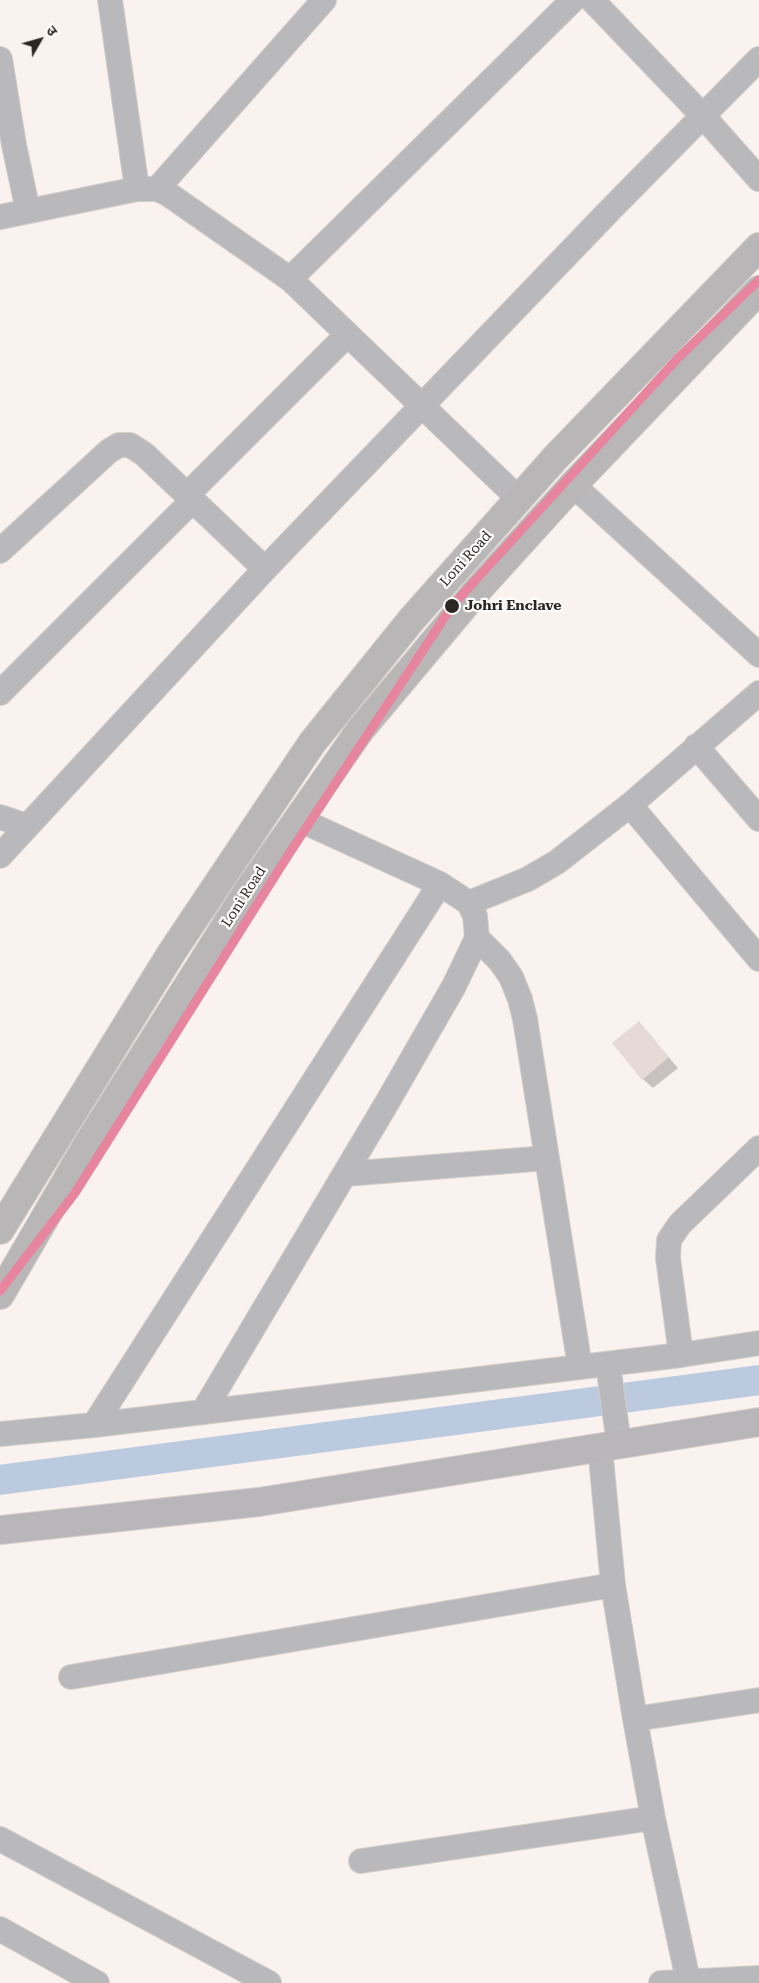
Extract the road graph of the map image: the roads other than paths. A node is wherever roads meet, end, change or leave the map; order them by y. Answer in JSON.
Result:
{"nodes":[{"id":1,"x":110,"y":0,"type":"edge"},
{"id":2,"x":324,"y":0,"type":"edge"},
{"id":3,"x":573,"y":0,"type":"edge"},
{"id":4,"x":592,"y":0,"type":"edge"},
{"id":5,"x":0,"y":59,"type":"edge"},
{"id":6,"x":759,"y":59,"type":"edge"},
{"id":7,"x":703,"y":116,"type":"junction"},
{"id":8,"x":759,"y":179,"type":"edge"},
{"id":9,"x":147,"y":189,"type":"junction"},
{"id":10,"x":28,"y":211,"type":"junction"},
{"id":11,"x":0,"y":217,"type":"edge"},
{"id":12,"x":759,"y":247,"type":"edge"},
{"id":13,"x":290,"y":279,"type":"junction"},
{"id":14,"x":759,"y":290,"type":"edge"},
{"id":15,"x":347,"y":335,"type":"junction"},
{"id":16,"x":421,"y":406,"type":"junction"},
{"id":17,"x":574,"y":485,"type":"junction"},
{"id":18,"x":190,"y":498,"type":"junction"},
{"id":19,"x":519,"y":499,"type":"junction"},
{"id":20,"x":0,"y":551,"type":"edge"},
{"id":21,"x":265,"y":570,"type":"junction"},
{"id":22,"x":759,"y":655,"type":"edge"},
{"id":23,"x":0,"y":692,"type":"edge"},
{"id":24,"x":759,"y":693,"type":"edge"},
{"id":25,"x":696,"y":746,"type":"junction"},
{"id":26,"x":630,"y":804,"type":"junction"},
{"id":27,"x":0,"y":816,"type":"edge"},
{"id":28,"x":298,"y":819,"type":"junction"},
{"id":29,"x":759,"y":820,"type":"edge"},
{"id":30,"x":27,"y":826,"type":"junction"},
{"id":31,"x":0,"y":856,"type":"edge"},
{"id":32,"x":440,"y":884,"type":"junction"},
{"id":33,"x":469,"y":903,"type":"junction"},
{"id":34,"x":477,"y":938,"type":"junction"},
{"id":35,"x":759,"y":958,"type":"edge"},
{"id":36,"x":759,"y":1148,"type":"edge"},
{"id":37,"x":547,"y":1158,"type":"junction"},
{"id":38,"x":40,"y":1165,"type":"junction"},
{"id":39,"x":345,"y":1174,"type":"junction"},
{"id":40,"x":66,"y":1180,"type":"junction"},
{"id":41,"x":0,"y":1230,"type":"edge"},
{"id":42,"x":0,"y":1295,"type":"edge"},
{"id":43,"x":759,"y":1343,"type":"edge"},
{"id":44,"x":681,"y":1355,"type":"junction"},
{"id":45,"x":608,"y":1364,"type":"junction"},
{"id":46,"x":580,"y":1367,"type":"junction"},
{"id":47,"x":203,"y":1412,"type":"junction"},
{"id":48,"x":759,"y":1422,"type":"edge"},
{"id":49,"x":94,"y":1425,"type":"junction"},
{"id":50,"x":0,"y":1434,"type":"edge"},
{"id":51,"x":610,"y":1446,"type":"junction"},
{"id":52,"x":0,"y":1530,"type":"edge"},
{"id":53,"x":614,"y":1585,"type":"junction"},
{"id":54,"x":71,"y":1677,"type":"dead end"},
{"id":55,"x":759,"y":1700,"type":"edge"},
{"id":56,"x":635,"y":1719,"type":"junction"},
{"id":57,"x":653,"y":1818,"type":"junction"},
{"id":58,"x":0,"y":1839,"type":"edge"},
{"id":59,"x":361,"y":1861,"type":"dead end"},
{"id":60,"x":0,"y":1929,"type":"edge"},
{"id":61,"x":759,"y":1978,"type":"edge"},
{"id":62,"x":688,"y":1980,"type":"junction"},
{"id":63,"x":95,"y":1983,"type":"edge"},
{"id":64,"x":268,"y":1983,"type":"edge"},
{"id":65,"x":661,"y":1983,"type":"edge"}],
"edges":[{"from":1,"to":9,"type":"street"},
{"from":2,"to":9,"type":"street"},
{"from":3,"to":13,"type":"street"},
{"from":4,"to":7,"type":"street"},
{"from":5,"to":10,"type":"street"},
{"from":6,"to":7,"type":"street"},
{"from":7,"to":8,"type":"street"},
{"from":7,"to":16,"type":"street"},
{"from":9,"to":10,"type":"street"},
{"from":9,"to":13,"type":"street"},
{"from":10,"to":11,"type":"street"},
{"from":12,"to":19,"type":"highway","name":"Loni Road"},
{"from":13,"to":15,"type":"street"},
{"from":14,"to":17,"type":"highway","name":"Loni Road"},
{"from":15,"to":16,"type":"street"},
{"from":15,"to":18,"type":"street"},
{"from":16,"to":19,"type":"street"},
{"from":16,"to":21,"type":"street"},
{"from":17,"to":22,"type":"street"},
{"from":17,"to":28,"type":"highway","name":"Loni Road"},
{"from":18,"to":20,"type":"street"},
{"from":18,"to":21,"type":"street"},
{"from":18,"to":23,"type":"street"},
{"from":19,"to":38,"type":"highway","name":"Loni Road"},
{"from":21,"to":30,"type":"street"},
{"from":24,"to":25,"type":"street"},
{"from":25,"to":26,"type":"street"},
{"from":25,"to":29,"type":"street"},
{"from":26,"to":33,"type":"street"},
{"from":26,"to":35,"type":"street"},
{"from":27,"to":30,"type":"street"},
{"from":28,"to":32,"type":"street"},
{"from":28,"to":40,"type":"highway","name":"Loni Road"},
{"from":30,"to":31,"type":"street"},
{"from":32,"to":33,"type":"street"},
{"from":32,"to":49,"type":"street"},
{"from":33,"to":34,"type":"street"},
{"from":34,"to":37,"type":"street"},
{"from":34,"to":39,"type":"street"},
{"from":36,"to":44,"type":"street"},
{"from":37,"to":39,"type":"street"},
{"from":37,"to":46,"type":"street"},
{"from":38,"to":40,"type":"highway"},
{"from":38,"to":41,"type":"highway","name":"Loni Road"},
{"from":39,"to":47,"type":"street"},
{"from":40,"to":42,"type":"highway","name":"Loni Road"},
{"from":43,"to":44,"type":"street"},
{"from":44,"to":45,"type":"street"},
{"from":45,"to":46,"type":"street"},
{"from":45,"to":51,"type":"street"},
{"from":46,"to":47,"type":"street"},
{"from":47,"to":49,"type":"street"},
{"from":48,"to":51,"type":"street"},
{"from":49,"to":50,"type":"street"},
{"from":51,"to":52,"type":"street"},
{"from":51,"to":53,"type":"street"},
{"from":53,"to":54,"type":"street"},
{"from":53,"to":56,"type":"street"},
{"from":55,"to":56,"type":"street"},
{"from":56,"to":57,"type":"street"},
{"from":57,"to":59,"type":"street"},
{"from":57,"to":62,"type":"street"},
{"from":58,"to":64,"type":"street"},
{"from":60,"to":63,"type":"street"},
{"from":61,"to":62,"type":"street"},
{"from":62,"to":65,"type":"street"}]}
